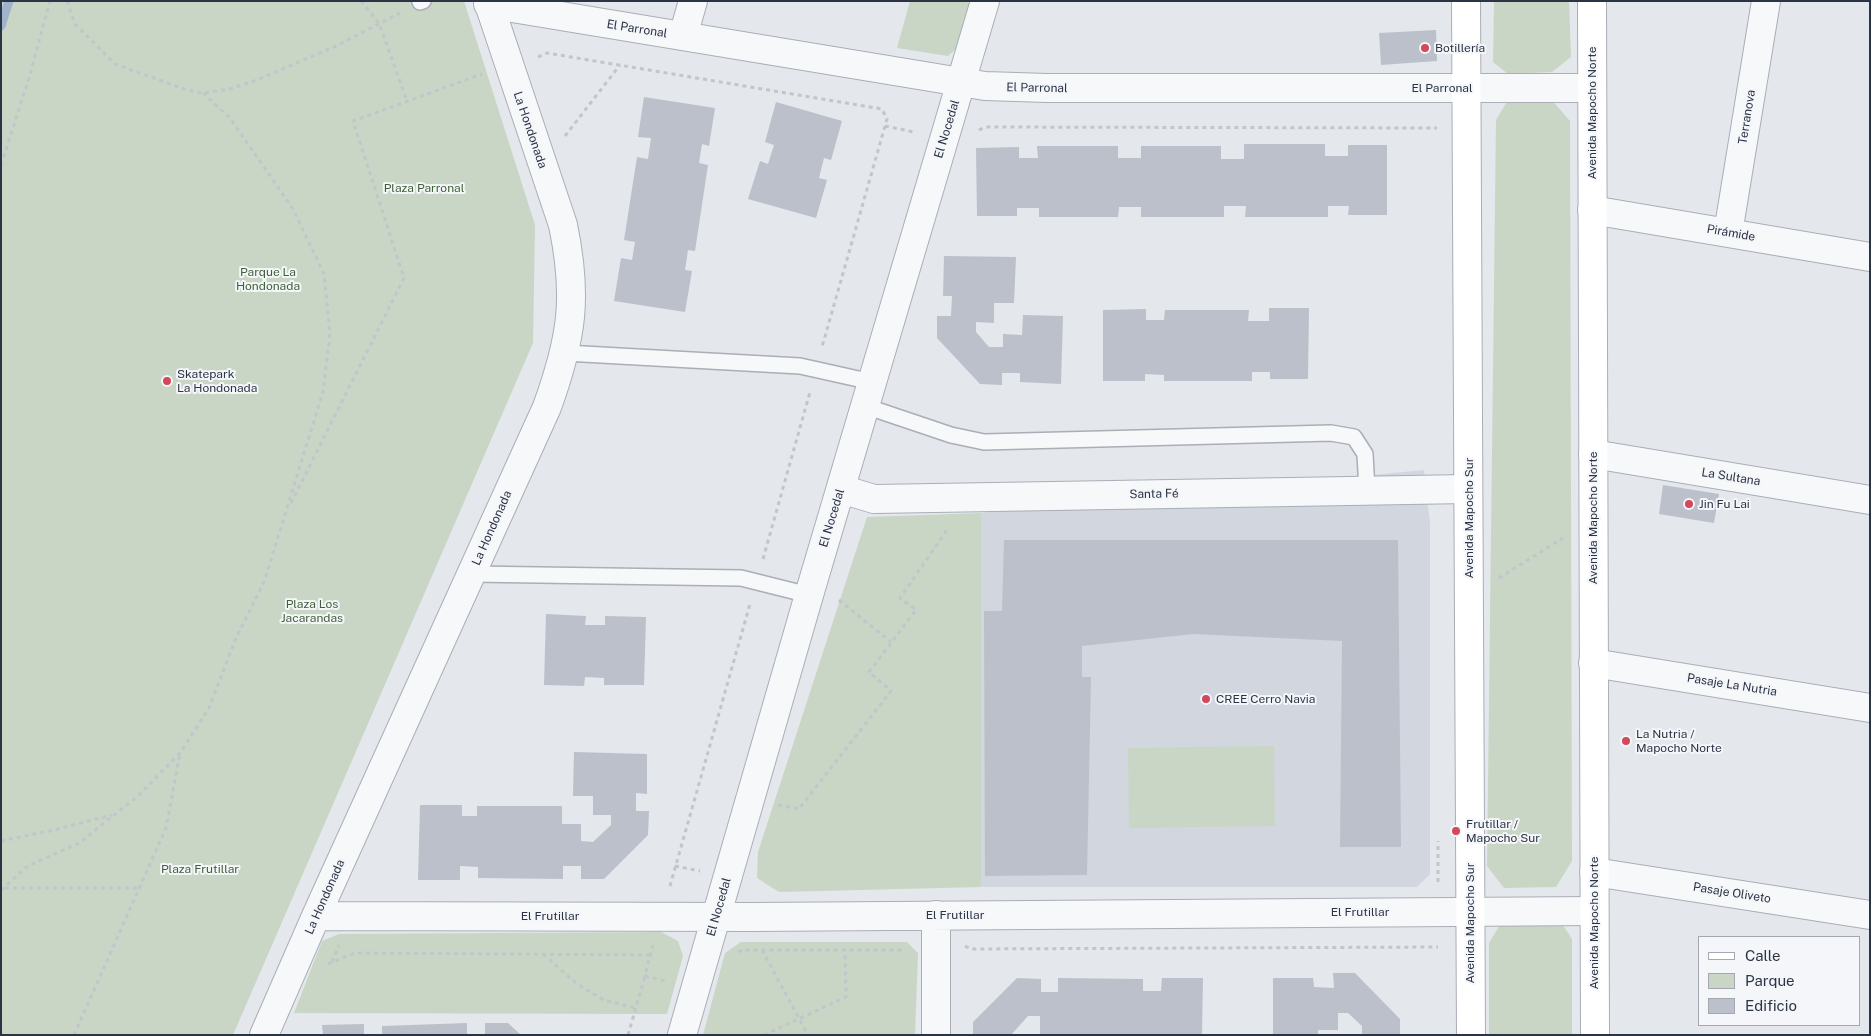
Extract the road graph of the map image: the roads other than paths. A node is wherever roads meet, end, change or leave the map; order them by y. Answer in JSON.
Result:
{"nodes":[{"id":1,"x":693,"y":1,"type":"edge"},
{"id":2,"x":985,"y":1,"type":"edge"},
{"id":3,"x":1466,"y":1,"type":"edge"},
{"id":4,"x":1592,"y":1,"type":"edge"},
{"id":5,"x":1766,"y":1,"type":"edge"},
{"id":6,"x":488,"y":2,"type":"edge"},
{"id":7,"x":683,"y":36,"type":"junction"},
{"id":8,"x":961,"y":83,"type":"junction"},
{"id":9,"x":1466,"y":88,"type":"junction"},
{"id":10,"x":1592,"y":88,"type":"junction"},
{"id":11,"x":1592,"y":210,"type":"junction"},
{"id":12,"x":1728,"y":233,"type":"junction"},
{"id":13,"x":1870,"y":257,"type":"edge"},
{"id":14,"x":565,"y":353,"type":"junction"},
{"id":15,"x":869,"y":394,"type":"junction"},
{"id":16,"x":1593,"y":454,"type":"junction"},
{"id":17,"x":841,"y":489,"type":"junction"},
{"id":18,"x":1468,"y":489,"type":"junction"},
{"id":19,"x":1367,"y":490,"type":"junction"},
{"id":20,"x":1870,"y":500,"type":"edge"},
{"id":21,"x":471,"y":574,"type":"junction"},
{"id":22,"x":821,"y":595,"type":"junction"},
{"id":23,"x":1594,"y":663,"type":"junction"},
{"id":24,"x":1870,"y":708,"type":"edge"},
{"id":25,"x":1594,"y":872,"type":"junction"},
{"id":26,"x":1470,"y":911,"type":"junction"},
{"id":27,"x":1594,"y":911,"type":"junction"},
{"id":28,"x":936,"y":915,"type":"junction"},
{"id":29,"x":1870,"y":915,"type":"edge"},
{"id":30,"x":316,"y":916,"type":"junction"},
{"id":31,"x":716,"y":917,"type":"junction"},
{"id":32,"x":264,"y":1035,"type":"edge"},
{"id":33,"x":682,"y":1035,"type":"edge"},
{"id":34,"x":936,"y":1035,"type":"edge"},
{"id":35,"x":1471,"y":1035,"type":"edge"},
{"id":36,"x":1595,"y":1035,"type":"edge"}],
"edges":[{"from":1,"to":7,"type":"street"},
{"from":2,"to":8,"type":"street","name":"El Nocedal"},
{"from":3,"to":9,"type":"street","name":"Avenida Mapocho Sur"},
{"from":4,"to":10,"type":"street","name":"Avenida Mapocho Norte"},
{"from":5,"to":12,"type":"street","name":"Terranova"},
{"from":6,"to":7,"type":"street","name":"El Parronal"},
{"from":6,"to":14,"type":"street","name":"La Hondonada"},
{"from":7,"to":8,"type":"street","name":"El Parronal"},
{"from":8,"to":9,"type":"street","name":"El Parronal"},
{"from":8,"to":15,"type":"street","name":"El Nocedal"},
{"from":9,"to":10,"type":"street","name":"El Parronal"},
{"from":9,"to":18,"type":"street","name":"Avenida Mapocho Sur"},
{"from":10,"to":11,"type":"street","name":"Avenida Mapocho Norte"},
{"from":11,"to":12,"type":"street","name":"Pirámide"},
{"from":11,"to":16,"type":"street","name":"Avenida Mapocho Norte"},
{"from":12,"to":13,"type":"street","name":"Pirámide"},
{"from":14,"to":15,"type":"lane"},
{"from":14,"to":21,"type":"street","name":"La Hondonada"},
{"from":15,"to":17,"type":"street","name":"El Nocedal"},
{"from":15,"to":19,"type":"lane"},
{"from":16,"to":20,"type":"street","name":"La Sultana"},
{"from":16,"to":23,"type":"street","name":"Avenida Mapocho Norte"},
{"from":17,"to":19,"type":"street","name":"Santa Fé"},
{"from":17,"to":22,"type":"street","name":"El Nocedal"},
{"from":18,"to":19,"type":"street","name":"Santa Fé"},
{"from":18,"to":26,"type":"street","name":"Avenida Mapocho Sur"},
{"from":21,"to":22,"type":"lane"},
{"from":21,"to":30,"type":"street","name":"La Hondonada"},
{"from":22,"to":31,"type":"street","name":"El Nocedal"},
{"from":23,"to":24,"type":"street","name":"Pasaje La Nutria"},
{"from":23,"to":25,"type":"street","name":"Avenida Mapocho Norte"},
{"from":25,"to":27,"type":"street","name":"Avenida Mapocho Norte"},
{"from":25,"to":29,"type":"street","name":"Pasaje Oliveto"},
{"from":26,"to":27,"type":"street","name":"El Frutillar"},
{"from":26,"to":28,"type":"street","name":"El Frutillar"},
{"from":26,"to":35,"type":"street","name":"Avenida Mapocho Sur"},
{"from":27,"to":36,"type":"street","name":"Avenida Mapocho Norte"},
{"from":28,"to":31,"type":"street","name":"El Frutillar"},
{"from":28,"to":34,"type":"street"},
{"from":30,"to":31,"type":"street","name":"El Frutillar"},
{"from":30,"to":32,"type":"street","name":"La Hondonada"},
{"from":31,"to":33,"type":"street","name":"El Nocedal"}]}
